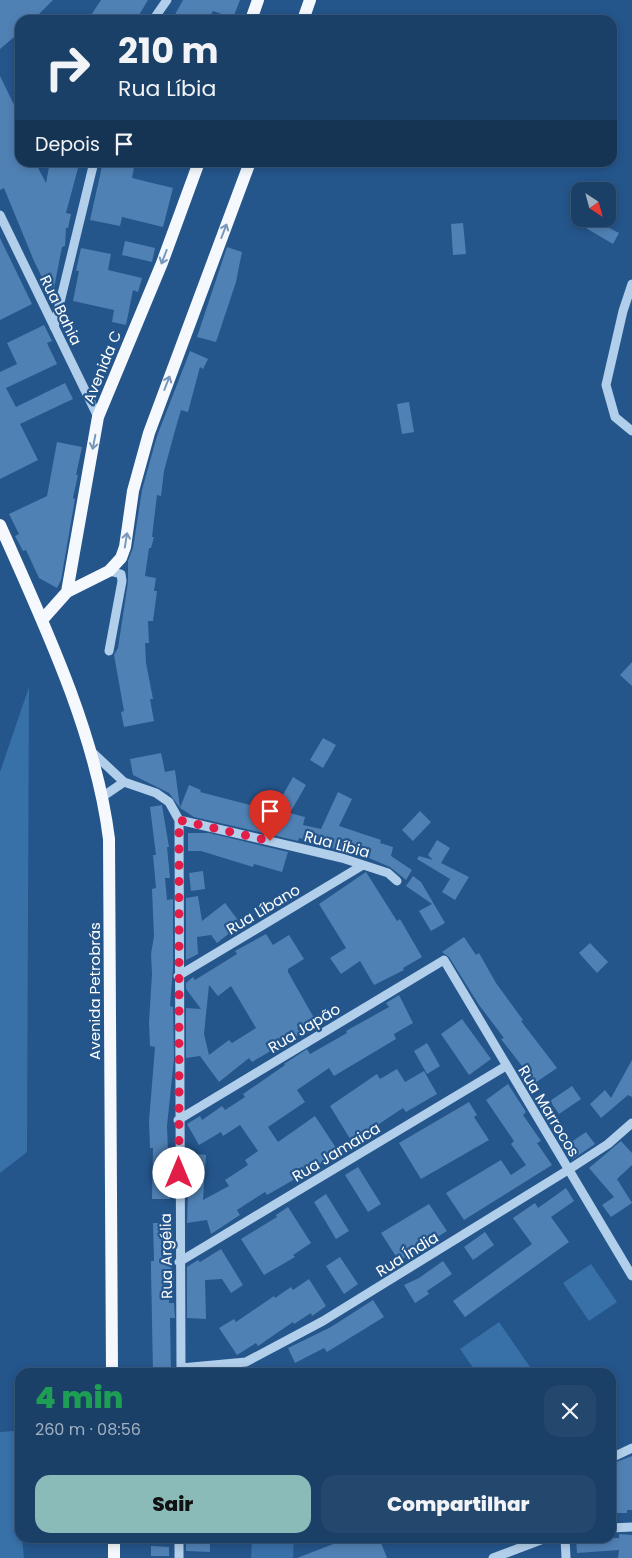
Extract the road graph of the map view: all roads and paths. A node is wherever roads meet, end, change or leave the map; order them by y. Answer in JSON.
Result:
{"nodes":[{"id":1,"x":167,"y":0,"type":"edge"},
{"id":2,"x":258,"y":0,"type":"edge"},
{"id":3,"x":310,"y":0,"type":"edge"},
{"id":4,"x":156,"y":15,"type":"edge"},
{"id":5,"x":253,"y":15,"type":"edge"},
{"id":6,"x":305,"y":15,"type":"edge"},
{"id":7,"x":93,"y":167,"type":"edge"},
{"id":8,"x":197,"y":167,"type":"edge"},
{"id":9,"x":248,"y":167,"type":"edge"},
{"id":10,"x":0,"y":215,"type":"edge"},
{"id":11,"x":632,"y":284,"type":"edge"},
{"id":12,"x":54,"y":327,"type":"junction"},
{"id":13,"x":98,"y":417,"type":"junction"},
{"id":14,"x":632,"y":431,"type":"edge"},
{"id":15,"x":0,"y":525,"type":"edge"},
{"id":16,"x":109,"y":571,"type":"junction"},
{"id":17,"x":67,"y":592,"type":"junction"},
{"id":18,"x":42,"y":620,"type":"junction"},
{"id":19,"x":109,"y":651,"type":"dead end"},
{"id":20,"x":91,"y":752,"type":"junction"},
{"id":21,"x":124,"y":782,"type":"junction"},
{"id":22,"x":102,"y":797,"type":"junction"},
{"id":23,"x":179,"y":820,"type":"junction"},
{"id":24,"x":363,"y":865,"type":"junction"},
{"id":25,"x":397,"y":881,"type":"dead end"},
{"id":26,"x":444,"y":960,"type":"joint"},
{"id":27,"x":178,"y":976,"type":"junction"},
{"id":28,"x":506,"y":1066,"type":"junction"},
{"id":29,"x":178,"y":1120,"type":"junction"},
{"id":30,"x":632,"y":1123,"type":"edge"},
{"id":31,"x":568,"y":1170,"type":"junction"},
{"id":32,"x":179,"y":1262,"type":"junction"},
{"id":33,"x":632,"y":1276,"type":"edge"},
{"id":34,"x":112,"y":1368,"type":"edge"},
{"id":35,"x":181,"y":1368,"type":"edge"},
{"id":36,"x":197,"y":1368,"type":"edge"},
{"id":37,"x":632,"y":1448,"type":"edge"},
{"id":38,"x":616,"y":1456,"type":"edge"},
{"id":39,"x":632,"y":1527,"type":"edge"},
{"id":40,"x":616,"y":1528,"type":"edge"},
{"id":41,"x":114,"y":1543,"type":"edge"},
{"id":42,"x":180,"y":1543,"type":"edge"},
{"id":43,"x":533,"y":1543,"type":"edge"},
{"id":44,"x":565,"y":1543,"type":"edge"},
{"id":45,"x":114,"y":1558,"type":"edge"},
{"id":46,"x":179,"y":1558,"type":"edge"},
{"id":47,"x":493,"y":1558,"type":"edge"},
{"id":48,"x":566,"y":1558,"type":"edge"}],
"edges":[{"from":1,"to":4,"type":"street"},
{"from":2,"to":5,"type":"main road"},
{"from":3,"to":6,"type":"main road"},
{"from":7,"to":12,"type":"street"},
{"from":8,"to":13,"type":"main road","name":"Avenida C","one_way":true},
{"from":16,"to":9,"type":"main road","one_way":true},
{"from":10,"to":12,"type":"street","name":"Rua Bahia"},
{"from":11,"to":14,"type":"street"},
{"from":12,"to":13,"type":"street","name":"Rua Bahia"},
{"from":13,"to":17,"type":"main road","name":"Avenida C","one_way":true},
{"from":15,"to":18,"type":"main road","name":"Avenida Petrobrás"},
{"from":16,"to":17,"type":"main road"},
{"from":16,"to":19,"type":"street"},
{"from":17,"to":18,"type":"main road"},
{"from":18,"to":20,"type":"main road","name":"Avenida Petrobrás"},
{"from":20,"to":21,"type":"street"},
{"from":20,"to":22,"type":"main road","name":"Avenida Petrobrás"},
{"from":21,"to":22,"type":"street"},
{"from":21,"to":23,"type":"street"},
{"from":22,"to":34,"type":"main road","name":"Avenida Petrobrás"},
{"from":23,"to":24,"type":"street","name":"Rua Líbia"},
{"from":23,"to":27,"type":"street","name":"Rua Argélia"},
{"from":24,"to":25,"type":"street","name":"Rua Líbia"},
{"from":24,"to":27,"type":"street","name":"Rua Líbano"},
{"from":26,"to":28,"type":"street","name":"Rua Marrocos"},
{"from":26,"to":29,"type":"street","name":"Rua Japão"},
{"from":27,"to":29,"type":"street","name":"Rua Argélia"},
{"from":28,"to":31,"type":"street","name":"Rua Marrocos"},
{"from":28,"to":32,"type":"street","name":"Rua Jamaica"},
{"from":29,"to":32,"type":"street","name":"Rua Argélia"},
{"from":30,"to":31,"type":"street","name":"Rua Índia"},
{"from":31,"to":33,"type":"street","name":"Rua Marrocos"},
{"from":31,"to":36,"type":"street","name":"Rua Índia"},
{"from":32,"to":35,"type":"street","name":"Rua Argélia"},
{"from":37,"to":38,"type":"street"},
{"from":39,"to":40,"type":"street"},
{"from":41,"to":45,"type":"main road"},
{"from":42,"to":46,"type":"street"},
{"from":43,"to":47,"type":"street"},
{"from":44,"to":48,"type":"street"}]}
